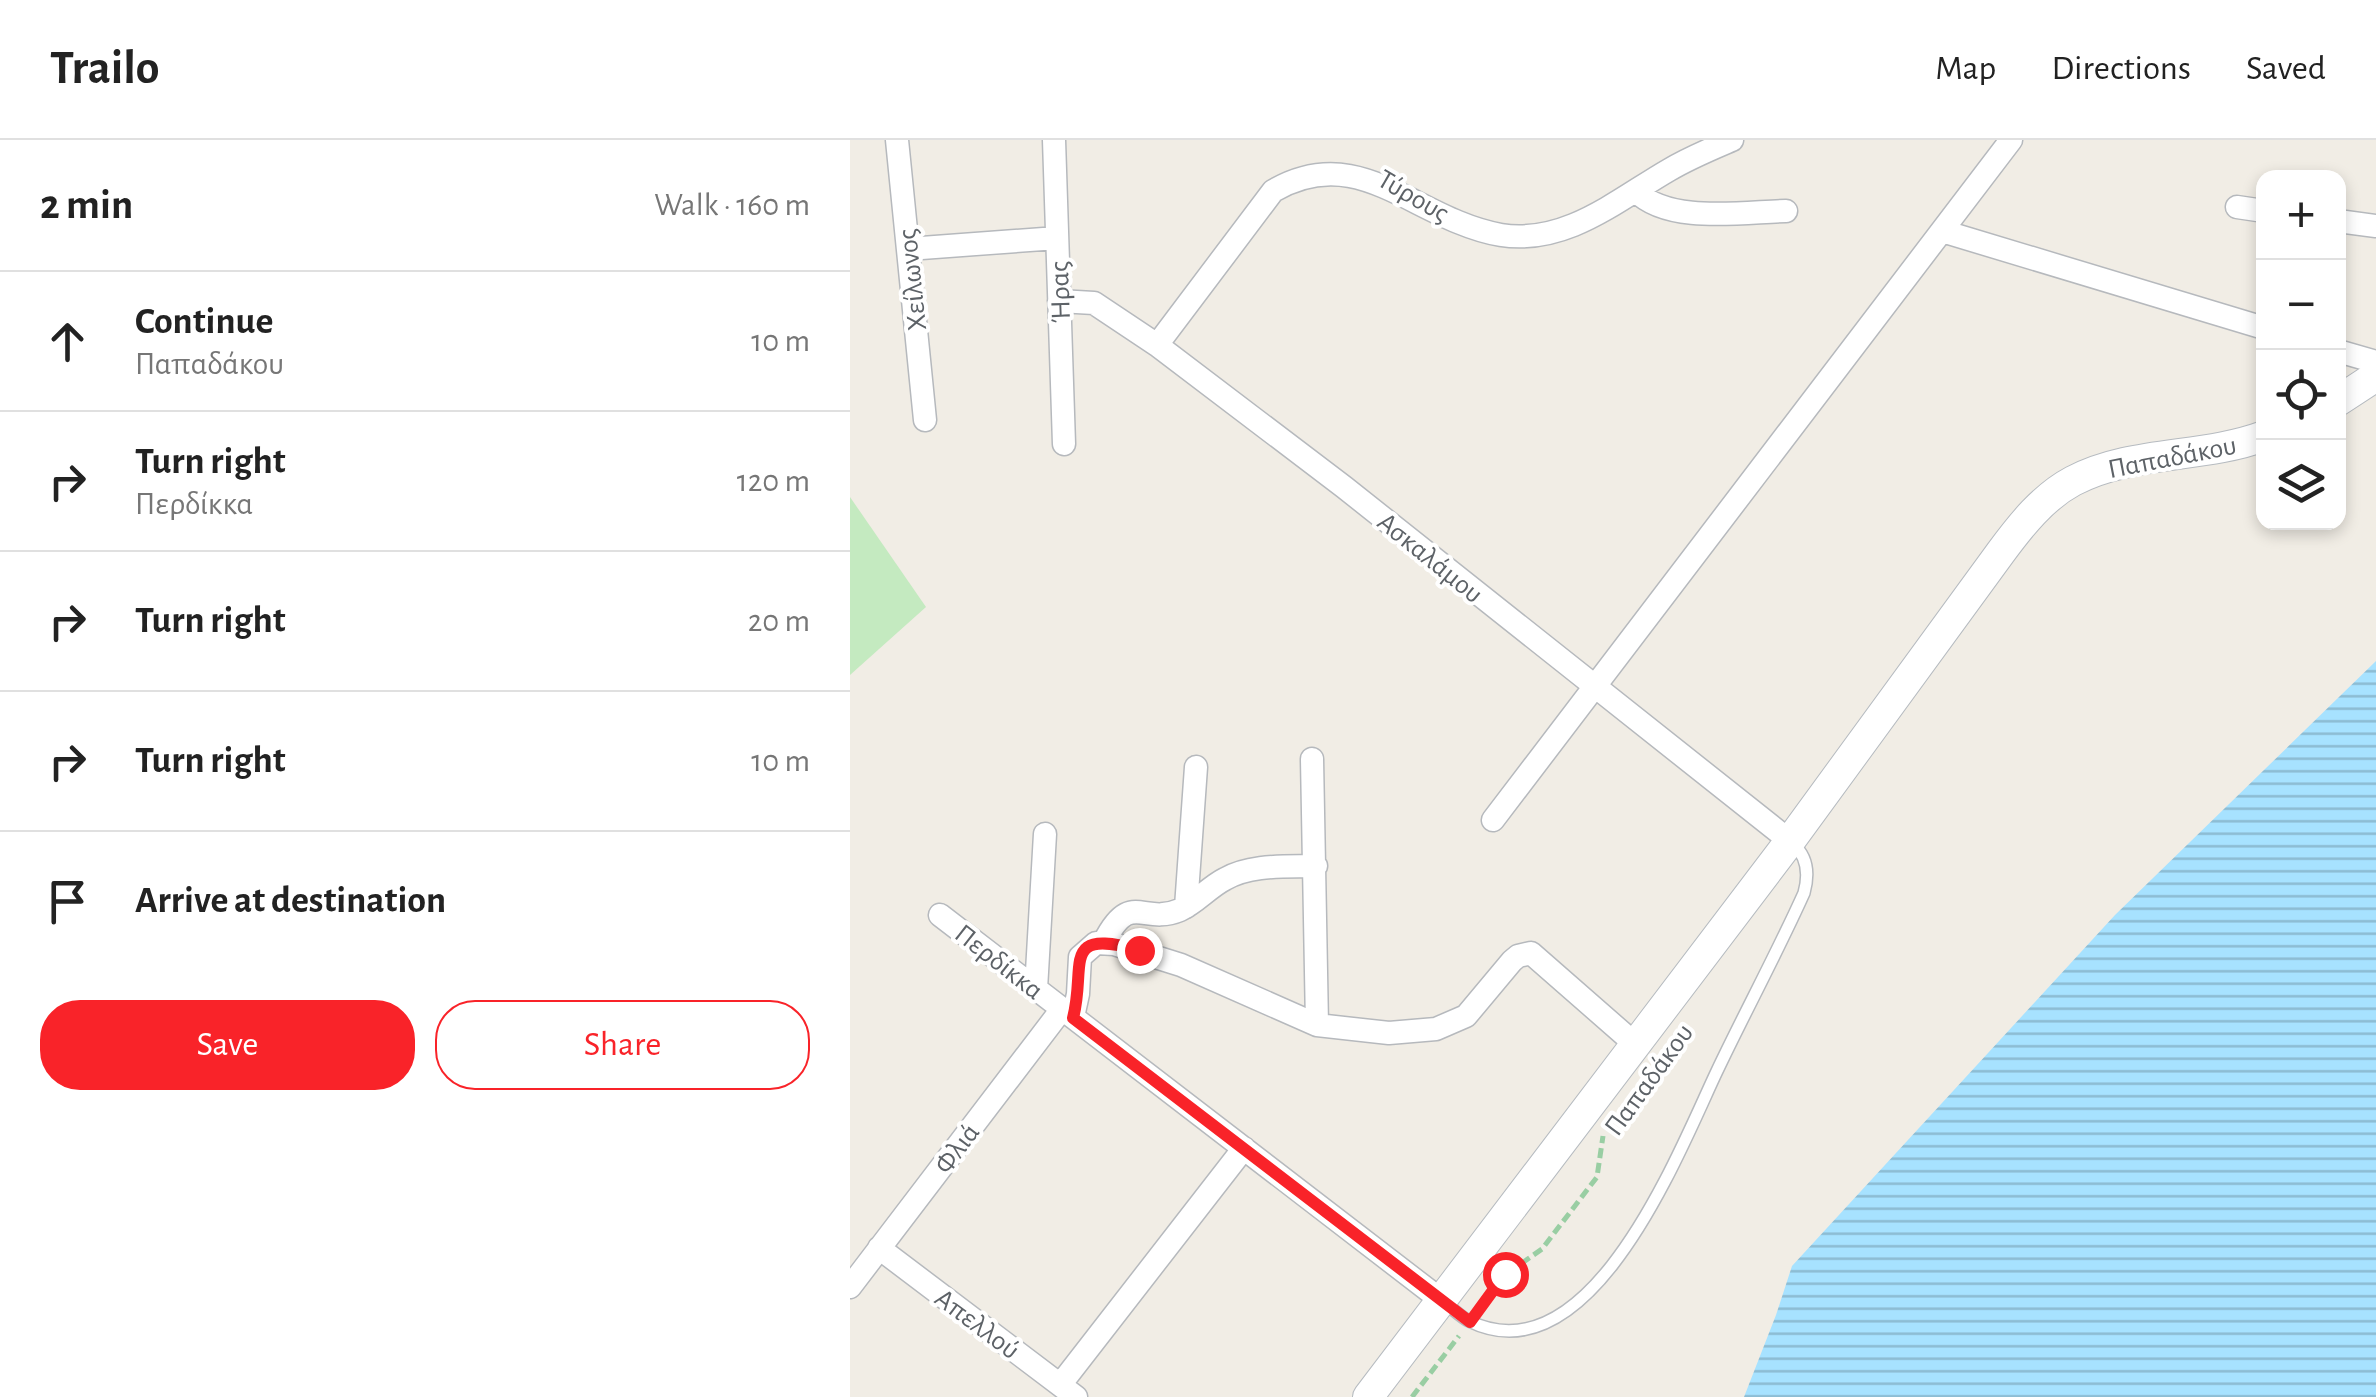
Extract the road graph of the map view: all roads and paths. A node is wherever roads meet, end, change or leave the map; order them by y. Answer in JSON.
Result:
{"nodes":[{"id":1,"x":897,"y":140,"type":"edge"},
{"id":2,"x":1054,"y":140,"type":"edge"},
{"id":3,"x":1732,"y":140,"type":"edge"},
{"id":4,"x":2011,"y":140,"type":"edge"},
{"id":5,"x":1636,"y":191,"type":"junction"},
{"id":6,"x":2237,"y":207,"type":"dead end"},
{"id":7,"x":2256,"y":210,"type":"edge"},
{"id":8,"x":1786,"y":211,"type":"dead end"},
{"id":9,"x":2346,"y":222,"type":"edge"},
{"id":10,"x":2376,"y":226,"type":"edge"},
{"id":11,"x":1942,"y":230,"type":"junction"},
{"id":12,"x":1057,"y":238,"type":"junction"},
{"id":13,"x":908,"y":249,"type":"junction"},
{"id":14,"x":1059,"y":301,"type":"junction"},
{"id":15,"x":2256,"y":326,"type":"edge"},
{"id":16,"x":1157,"y":345,"type":"junction"},
{"id":17,"x":2346,"y":353,"type":"edge"},
{"id":18,"x":2376,"y":362,"type":"edge"},
{"id":19,"x":2376,"y":376,"type":"edge"},
{"id":20,"x":2346,"y":396,"type":"edge"},
{"id":21,"x":926,"y":420,"type":"dead end"},
{"id":22,"x":2256,"y":438,"type":"edge"},
{"id":23,"x":1064,"y":444,"type":"dead end"},
{"id":24,"x":1594,"y":686,"type":"junction"},
{"id":25,"x":1312,"y":759,"type":"dead end"},
{"id":26,"x":1196,"y":767,"type":"dead end"},
{"id":27,"x":1493,"y":820,"type":"dead end"},
{"id":28,"x":1045,"y":834,"type":"dead end"},
{"id":29,"x":1790,"y":841,"type":"junction"},
{"id":30,"x":1316,"y":866,"type":"junction"},
{"id":31,"x":1186,"y":907,"type":"junction"},
{"id":32,"x":940,"y":915,"type":"dead end"},
{"id":33,"x":1104,"y":942,"type":"junction"},
{"id":34,"x":1036,"y":990,"type":"junction"},
{"id":35,"x":1067,"y":1013,"type":"junction"},
{"id":36,"x":1317,"y":1025,"type":"junction"},
{"id":37,"x":1636,"y":1044,"type":"junction"},
{"id":38,"x":1604,"y":1133,"type":"dead end"},
{"id":39,"x":1244,"y":1148,"type":"junction"},
{"id":40,"x":879,"y":1248,"type":"junction"},
{"id":41,"x":850,"y":1286,"type":"edge"},
{"id":42,"x":1442,"y":1300,"type":"junction"},
{"id":43,"x":1470,"y":1322,"type":"junction"},
{"id":44,"x":1068,"y":1391,"type":"edge"},
{"id":45,"x":1368,"y":1397,"type":"edge"},
{"id":46,"x":1412,"y":1397,"type":"edge"}],
"edges":[{"from":1,"to":13,"type":"street","name":"Χείλωνος"},
{"from":2,"to":12,"type":"street","name":"Ήρας"},
{"from":3,"to":5,"type":"street","name":"Τύρους"},
{"from":4,"to":11,"type":"street"},
{"from":5,"to":8,"type":"street"},
{"from":5,"to":16,"type":"street","name":"Τύρους"},
{"from":6,"to":7,"type":"street"},
{"from":9,"to":10,"type":"street"},
{"from":11,"to":15,"type":"street"},
{"from":11,"to":24,"type":"street"},
{"from":12,"to":13,"type":"street"},
{"from":12,"to":14,"type":"street","name":"Ήρας"},
{"from":13,"to":21,"type":"street","name":"Χείλωνος"},
{"from":14,"to":16,"type":"street","name":"Ασκαλάμου"},
{"from":14,"to":23,"type":"street","name":"Ήρας"},
{"from":16,"to":24,"type":"street","name":"Ασκαλάμου"},
{"from":17,"to":18,"type":"street"},
{"from":19,"to":20,"type":"street"},
{"from":22,"to":29,"type":"street","name":"Παπαδάκου"},
{"from":24,"to":27,"type":"street"},
{"from":24,"to":29,"type":"street","name":"Ασκαλάμου"},
{"from":25,"to":30,"type":"street"},
{"from":26,"to":31,"type":"street"},
{"from":28,"to":34,"type":"street"},
{"from":29,"to":37,"type":"street","name":"Παπαδάκου"},
{"from":29,"to":43,"type":"lane"},
{"from":30,"to":31,"type":"street"},
{"from":30,"to":36,"type":"street"},
{"from":31,"to":33,"type":"street"},
{"from":32,"to":34,"type":"street","name":"Περδίκκα"},
{"from":33,"to":35,"type":"street"},
{"from":33,"to":36,"type":"street"},
{"from":34,"to":35,"type":"street","name":"Περδίκκα"},
{"from":35,"to":39,"type":"street","name":"Περδίκκα"},
{"from":35,"to":40,"type":"street","name":"Φλιά"},
{"from":36,"to":37,"type":"street"},
{"from":37,"to":42,"type":"street","name":"Παπαδάκου"},
{"from":38,"to":43,"type":"path","name":"Παπαδάκου"},
{"from":39,"to":42,"type":"street","name":"Περδίκκα"},
{"from":39,"to":44,"type":"street"},
{"from":40,"to":41,"type":"street","name":"Φλιά"},
{"from":40,"to":44,"type":"street","name":"Απελλού"},
{"from":42,"to":43,"type":"lane"},
{"from":42,"to":45,"type":"street","name":"Παπαδάκου"},
{"from":43,"to":46,"type":"path","name":"Παπαδάκου"}]}
